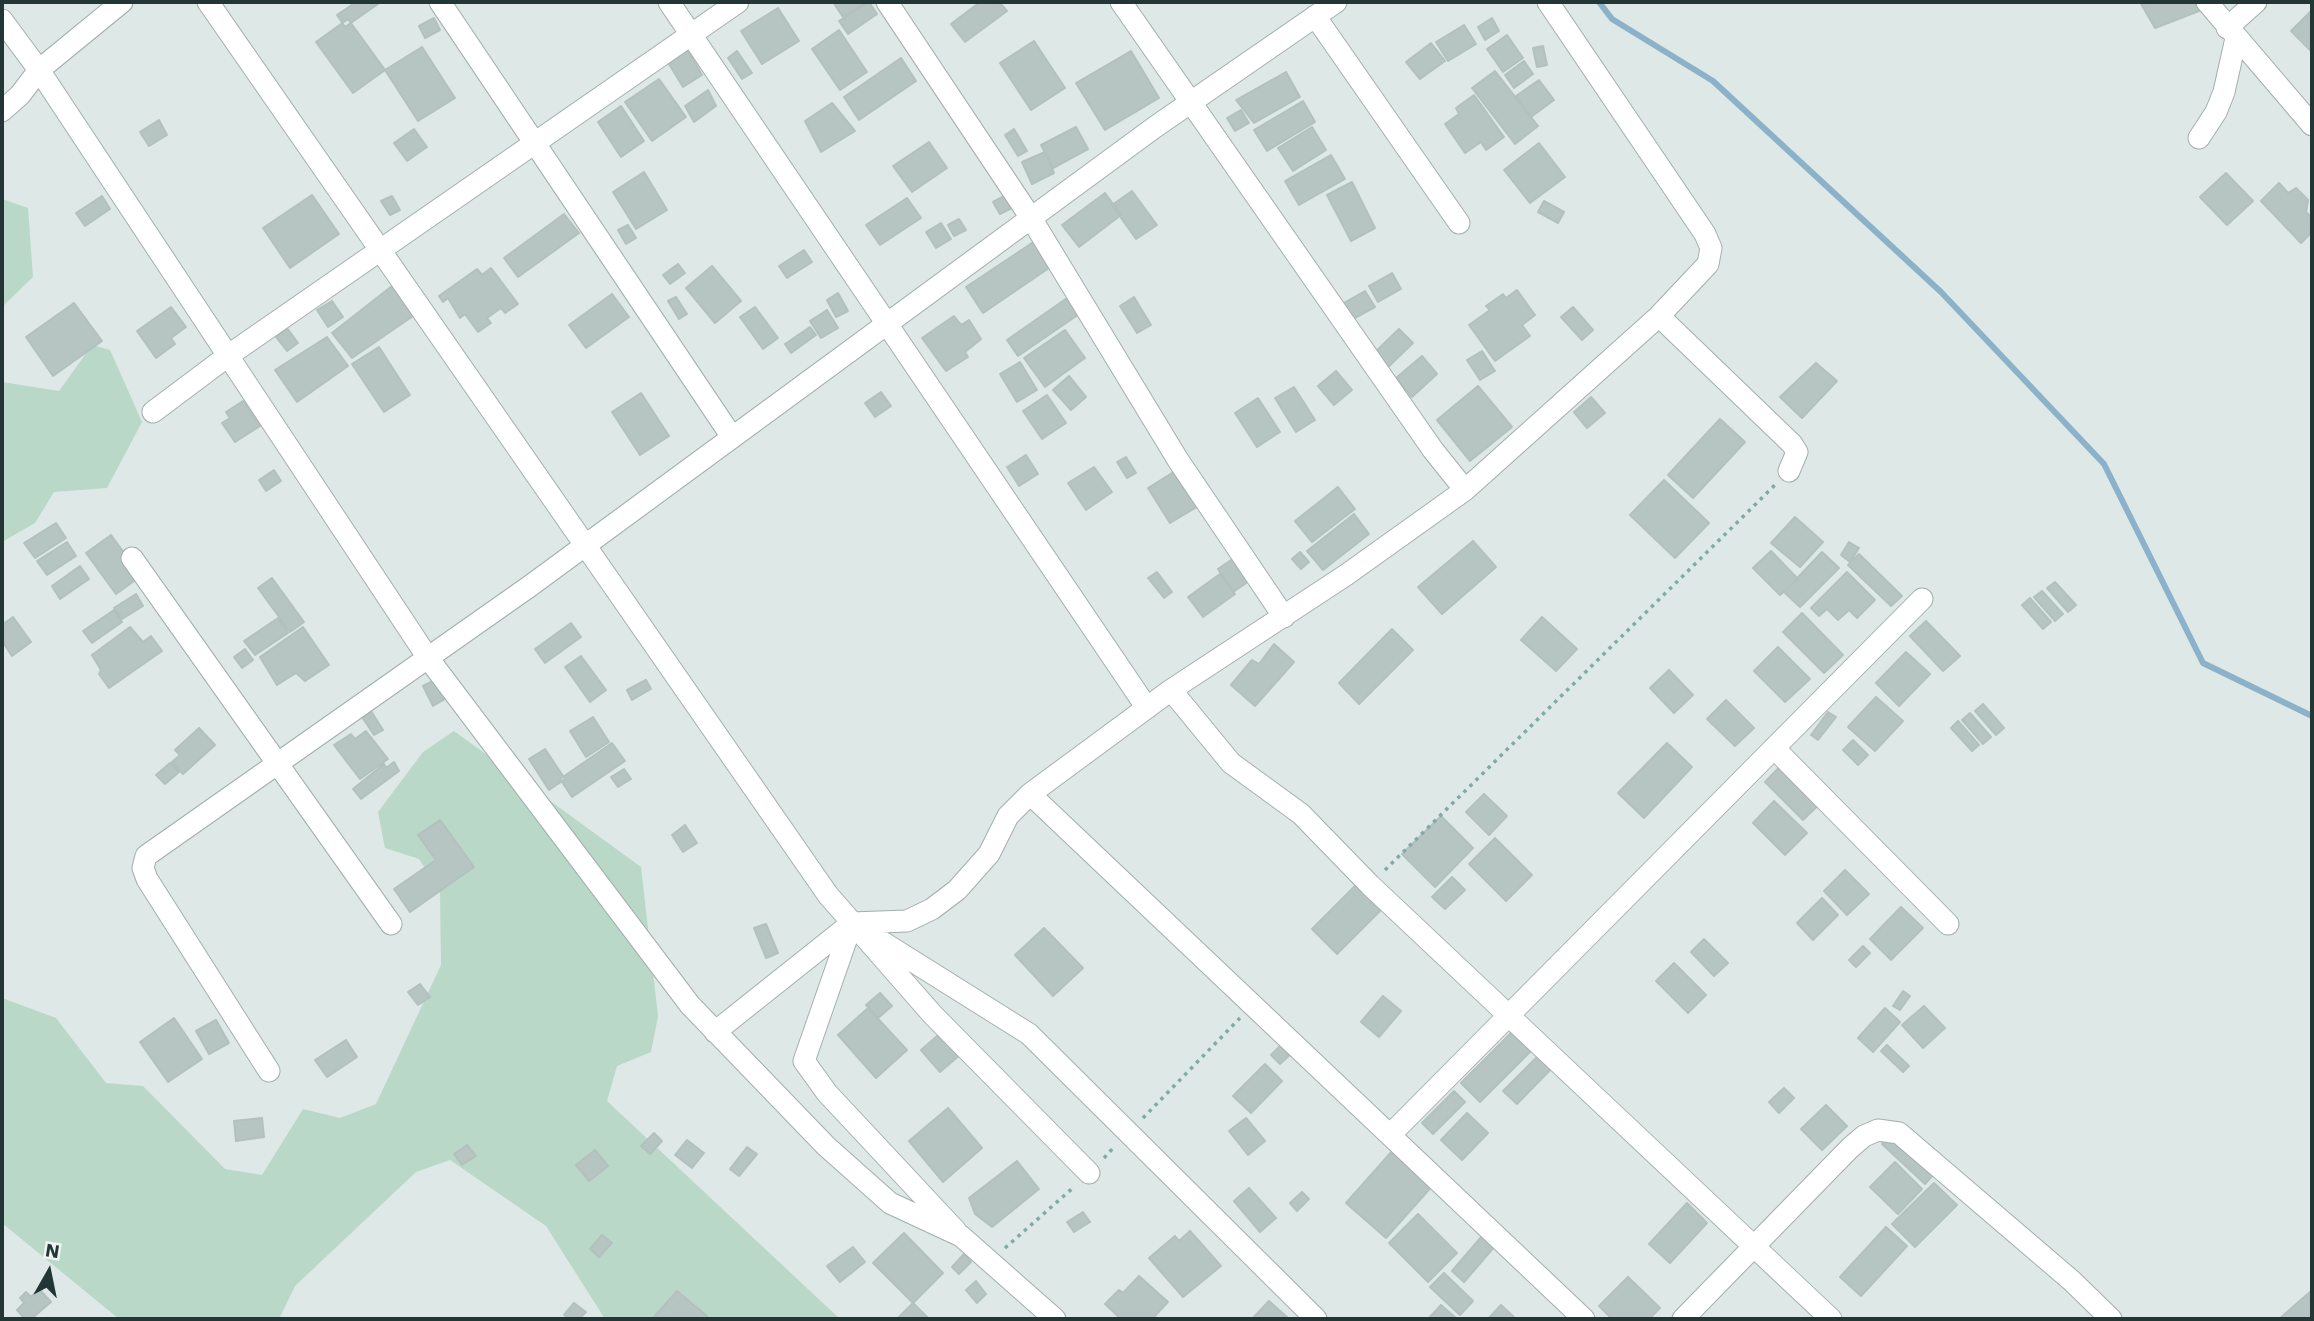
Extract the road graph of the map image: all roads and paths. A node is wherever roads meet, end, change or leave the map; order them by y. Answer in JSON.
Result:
{"nodes":[{"id":1,"x":122,"y":2,"type":"edge"},
{"id":2,"x":208,"y":2,"type":"edge"},
{"id":3,"x":440,"y":2,"type":"edge"},
{"id":4,"x":669,"y":2,"type":"edge"},
{"id":5,"x":738,"y":2,"type":"edge"},
{"id":6,"x":887,"y":2,"type":"edge"},
{"id":7,"x":1121,"y":2,"type":"edge"},
{"id":8,"x":1336,"y":2,"type":"edge"},
{"id":9,"x":1548,"y":2,"type":"edge"},
{"id":10,"x":2207,"y":2,"type":"edge"},
{"id":11,"x":2256,"y":2,"type":"edge"},
{"id":12,"x":1315,"y":16,"type":"junction"},
{"id":13,"x":2,"y":20,"type":"edge"},
{"id":14,"x":690,"y":32,"type":"junction"},
{"id":15,"x":2231,"y":33,"type":"junction"},
{"id":16,"x":39,"y":70,"type":"junction"},
{"id":17,"x":1190,"y":102,"type":"junction"},
{"id":18,"x":2,"y":111,"type":"edge"},
{"id":19,"x":2312,"y":125,"type":"edge"},
{"id":20,"x":2199,"y":138,"type":"dead end"},
{"id":21,"x":534,"y":142,"type":"junction"},
{"id":22,"x":1031,"y":218,"type":"junction"},
{"id":23,"x":1459,"y":223,"type":"dead end"},
{"id":24,"x":379,"y":250,"type":"junction"},
{"id":25,"x":1660,"y":316,"type":"junction"},
{"id":26,"x":887,"y":323,"type":"junction"},
{"id":27,"x":229,"y":355,"type":"junction"},
{"id":28,"x":153,"y":412,"type":"dead end"},
{"id":29,"x":732,"y":438,"type":"junction"},
{"id":30,"x":1789,"y":471,"type":"joint"},
{"id":31,"x":1465,"y":490,"type":"junction"},
{"id":32,"x":584,"y":546,"type":"junction"},
{"id":33,"x":132,"y":558,"type":"dead end"},
{"id":34,"x":1922,"y":599,"type":"dead end"},
{"id":35,"x":1284,"y":617,"type":"junction"},
{"id":36,"x":428,"y":658,"type":"junction"},
{"id":37,"x":1171,"y":690,"type":"junction"},
{"id":38,"x":1147,"y":708,"type":"junction"},
{"id":39,"x":1774,"y":748,"type":"junction"},
{"id":40,"x":278,"y":764,"type":"junction"},
{"id":41,"x":1030,"y":793,"type":"junction"},
{"id":42,"x":1370,"y":885,"type":"junction"},
{"id":43,"x":852,"y":923,"type":"junction"},
{"id":44,"x":391,"y":924,"type":"dead end"},
{"id":45,"x":1948,"y":924,"type":"dead end"},
{"id":46,"x":1511,"y":1016,"type":"junction"},
{"id":47,"x":715,"y":1032,"type":"junction"},
{"id":48,"x":270,"y":1071,"type":"dead end"},
{"id":49,"x":1390,"y":1135,"type":"junction"},
{"id":50,"x":1089,"y":1173,"type":"dead end"},
{"id":51,"x":961,"y":1236,"type":"junction"},
{"id":52,"x":1755,"y":1247,"type":"junction"},
{"id":53,"x":1055,"y":1319,"type":"edge"},
{"id":54,"x":1317,"y":1319,"type":"edge"},
{"id":55,"x":1584,"y":1319,"type":"edge"},
{"id":56,"x":1683,"y":1319,"type":"edge"},
{"id":57,"x":1831,"y":1319,"type":"edge"},
{"id":58,"x":2111,"y":1319,"type":"edge"}],
"edges":[{"from":1,"to":16,"type":"street"},
{"from":2,"to":24,"type":"street"},
{"from":3,"to":21,"type":"street"},
{"from":4,"to":14,"type":"street"},
{"from":5,"to":14,"type":"street"},
{"from":6,"to":22,"type":"street"},
{"from":7,"to":17,"type":"street"},
{"from":8,"to":12,"type":"street"},
{"from":9,"to":25,"type":"street"},
{"from":10,"to":15,"type":"street"},
{"from":11,"to":15,"type":"street"},
{"from":12,"to":17,"type":"street"},
{"from":12,"to":23,"type":"street"},
{"from":13,"to":16,"type":"street"},
{"from":14,"to":21,"type":"street"},
{"from":14,"to":26,"type":"street"},
{"from":15,"to":19,"type":"street"},
{"from":15,"to":20,"type":"street"},
{"from":16,"to":18,"type":"street"},
{"from":16,"to":27,"type":"street"},
{"from":17,"to":22,"type":"street"},
{"from":17,"to":31,"type":"street"},
{"from":21,"to":24,"type":"street"},
{"from":21,"to":29,"type":"street"},
{"from":22,"to":26,"type":"street"},
{"from":22,"to":35,"type":"street"},
{"from":24,"to":27,"type":"street"},
{"from":24,"to":32,"type":"street"},
{"from":25,"to":30,"type":"street"},
{"from":25,"to":31,"type":"street"},
{"from":26,"to":29,"type":"street"},
{"from":26,"to":38,"type":"street"},
{"from":27,"to":28,"type":"street"},
{"from":27,"to":36,"type":"street"},
{"from":29,"to":32,"type":"street"},
{"from":30,"to":42,"type":"path"},
{"from":31,"to":35,"type":"street"},
{"from":32,"to":36,"type":"street"},
{"from":32,"to":43,"type":"street"},
{"from":33,"to":40,"type":"street"},
{"from":34,"to":39,"type":"street"},
{"from":35,"to":37,"type":"street"},
{"from":36,"to":40,"type":"street"},
{"from":36,"to":47,"type":"street"},
{"from":37,"to":38,"type":"street"},
{"from":37,"to":42,"type":"street"},
{"from":38,"to":41,"type":"street"},
{"from":39,"to":45,"type":"street"},
{"from":39,"to":46,"type":"street"},
{"from":40,"to":44,"type":"street"},
{"from":40,"to":48,"type":"street"},
{"from":41,"to":43,"type":"street"},
{"from":41,"to":49,"type":"street"},
{"from":42,"to":46,"type":"street"},
{"from":43,"to":47,"type":"street"},
{"from":43,"to":50,"type":"street"},
{"from":43,"to":51,"type":"street"},
{"from":43,"to":54,"type":"street"},
{"from":46,"to":49,"type":"street"},
{"from":46,"to":52,"type":"street"},
{"from":47,"to":51,"type":"street"},
{"from":49,"to":55,"type":"street"},
{"from":51,"to":53,"type":"street"},
{"from":52,"to":56,"type":"street"},
{"from":52,"to":57,"type":"street"},
{"from":52,"to":58,"type":"street"}]}
